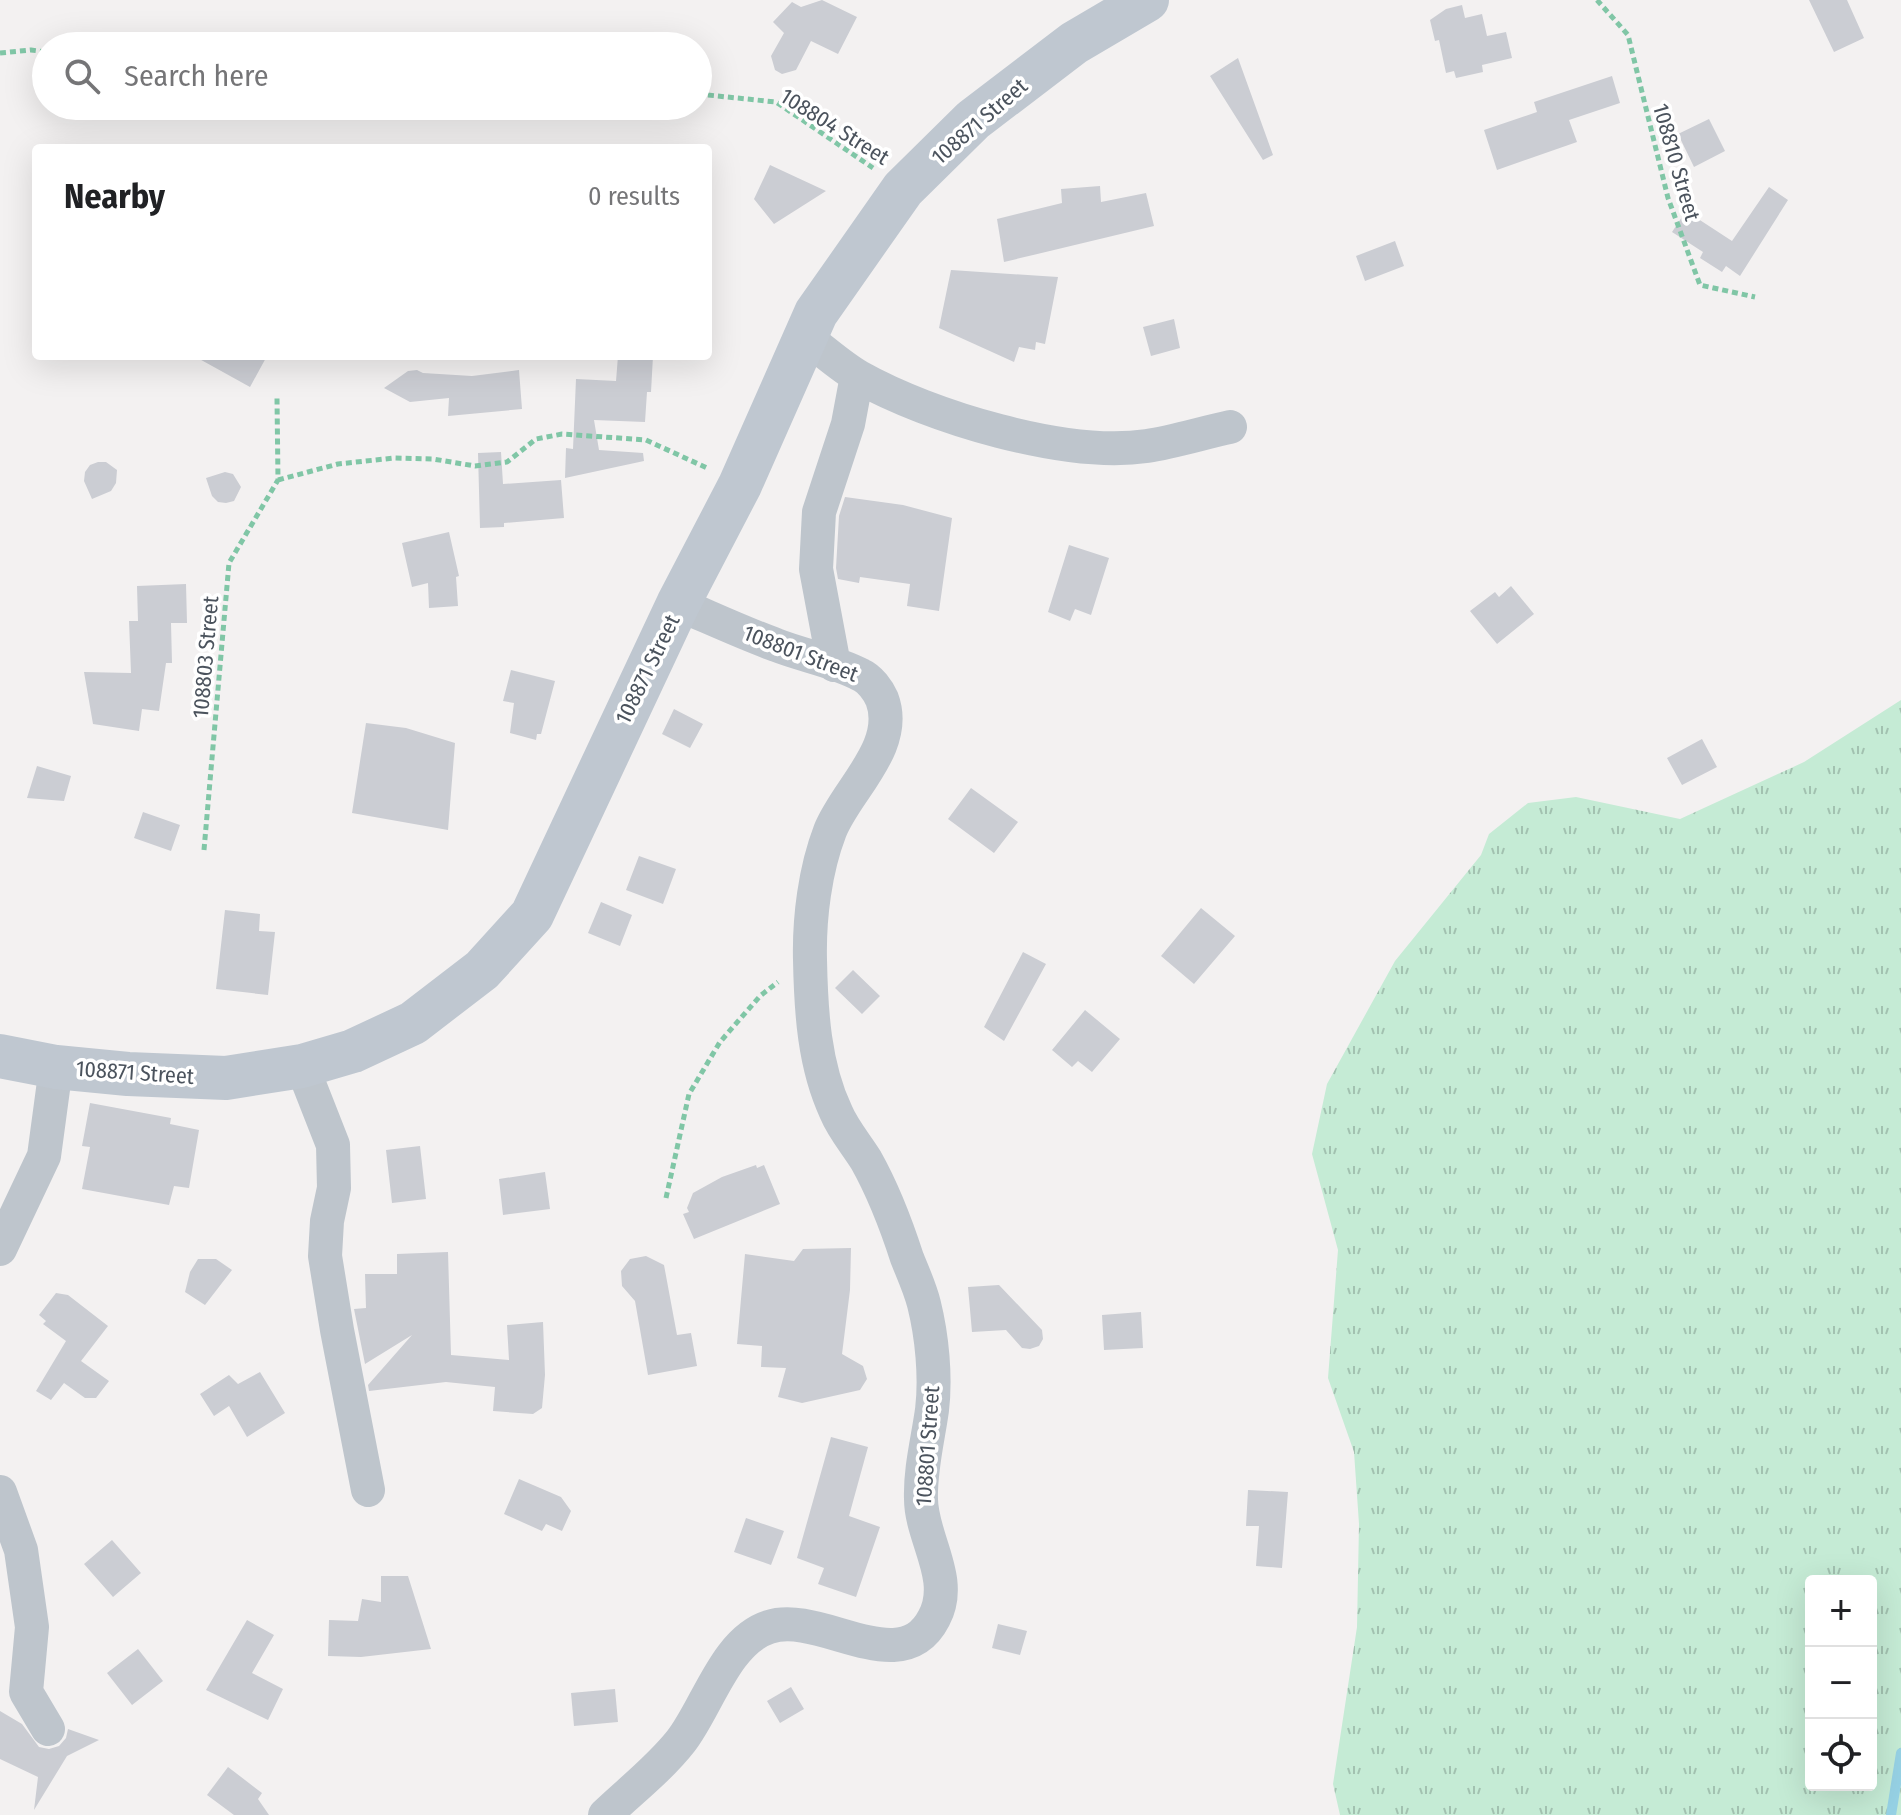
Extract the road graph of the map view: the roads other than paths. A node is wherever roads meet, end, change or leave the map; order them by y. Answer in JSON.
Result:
{"nodes":[{"id":1,"x":1147,"y":0,"type":"edge"},
{"id":2,"x":805,"y":337,"type":"junction"},
{"id":3,"x":857,"y":376,"type":"junction"},
{"id":4,"x":1230,"y":427,"type":"dead end"},
{"id":5,"x":678,"y":604,"type":"junction"},
{"id":6,"x":834,"y":665,"type":"junction"},
{"id":7,"x":0,"y":1056,"type":"edge"},
{"id":8,"x":302,"y":1066,"type":"junction"},
{"id":9,"x":56,"y":1067,"type":"junction"},
{"id":10,"x":0,"y":1249,"type":"edge"},
{"id":11,"x":368,"y":1490,"type":"dead end"},
{"id":12,"x":0,"y":1492,"type":"edge"},
{"id":13,"x":48,"y":1729,"type":"dead end"},
{"id":14,"x":605,"y":1815,"type":"edge"}],
"edges":[{"from":1,"to":2,"type":"street","name":"108871 Street"},
{"from":2,"to":3,"type":"street"},
{"from":2,"to":5,"type":"street","name":"108871 Street"},
{"from":3,"to":4,"type":"street"},
{"from":3,"to":6,"type":"street"},
{"from":5,"to":6,"type":"street","name":"108801 Street"},
{"from":5,"to":8,"type":"street","name":"108871 Street"},
{"from":6,"to":14,"type":"street","name":"108801 Street"},
{"from":7,"to":9,"type":"street","name":"108871 Street"},
{"from":8,"to":9,"type":"street","name":"108871 Street"},
{"from":8,"to":11,"type":"street"},
{"from":9,"to":10,"type":"street"},
{"from":12,"to":13,"type":"street"}]}
